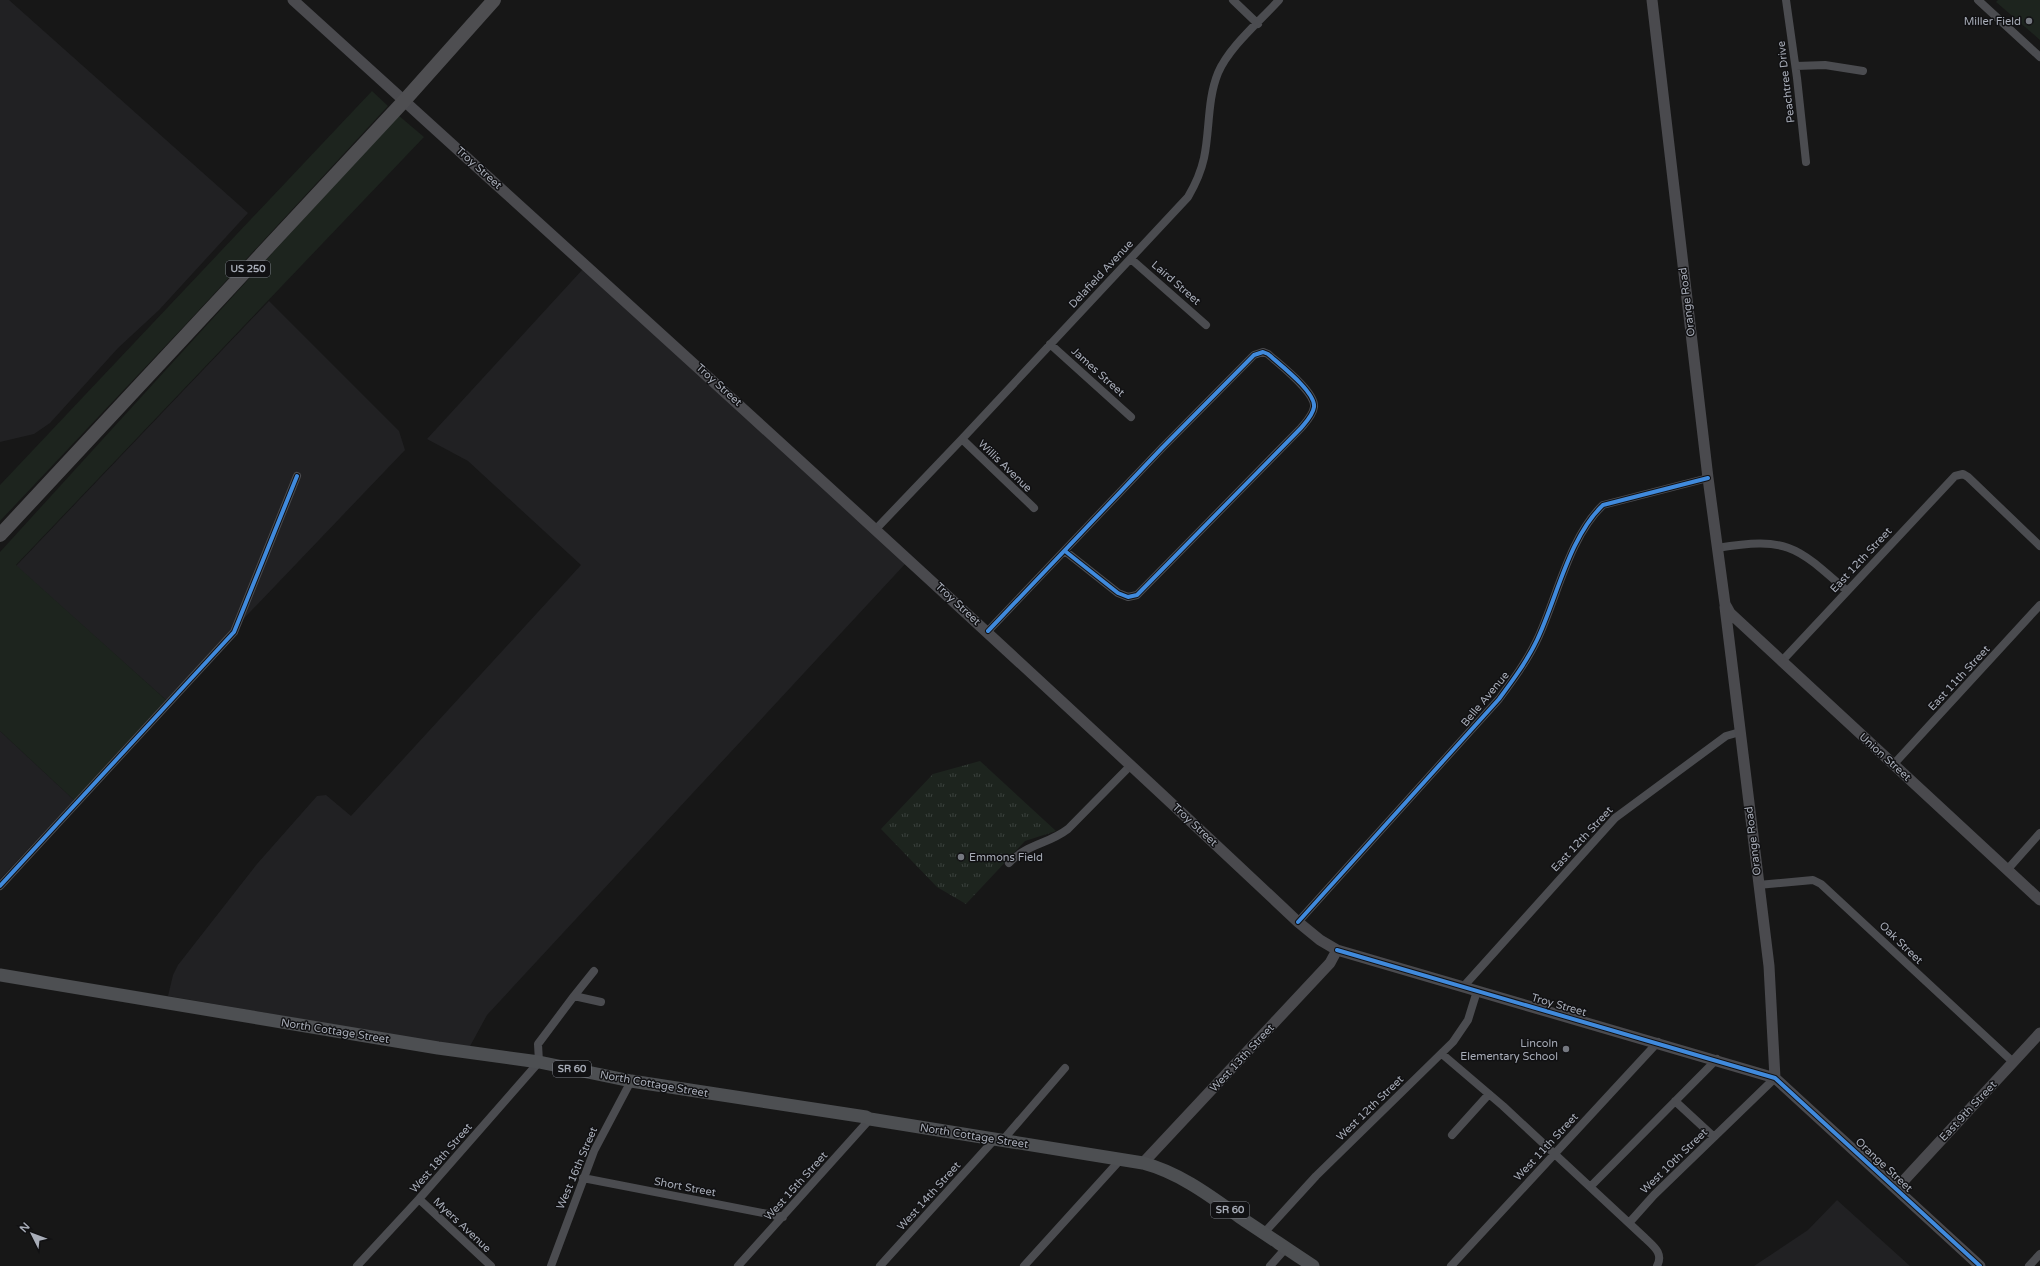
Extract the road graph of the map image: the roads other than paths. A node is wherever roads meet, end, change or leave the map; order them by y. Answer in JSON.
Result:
{"nodes":[{"id":1,"x":293,"y":0,"type":"edge"},
{"id":2,"x":494,"y":0,"type":"edge"},
{"id":3,"x":1279,"y":0,"type":"edge"},
{"id":4,"x":1652,"y":0,"type":"edge"},
{"id":5,"x":1786,"y":0,"type":"edge"},
{"id":6,"x":1978,"y":0,"type":"edge"},
{"id":7,"x":1239,"y":2,"type":"edge"},
{"id":8,"x":1258,"y":24,"type":"junction"},
{"id":9,"x":2040,"y":57,"type":"edge"},
{"id":10,"x":1796,"y":66,"type":"junction"},
{"id":11,"x":1863,"y":71,"type":"dead end"},
{"id":12,"x":404,"y":101,"type":"junction"},
{"id":13,"x":1806,"y":162,"type":"dead end"},
{"id":14,"x":1131,"y":259,"type":"junction"},
{"id":15,"x":1206,"y":325,"type":"dead end"},
{"id":16,"x":1050,"y":344,"type":"junction"},
{"id":17,"x":1131,"y":417,"type":"dead end"},
{"id":18,"x":962,"y":439,"type":"junction"},
{"id":19,"x":297,"y":476,"type":"dead end"},
{"id":20,"x":1708,"y":478,"type":"junction"},
{"id":21,"x":1034,"y":508,"type":"dead end"},
{"id":22,"x":876,"y":529,"type":"junction"},
{"id":23,"x":0,"y":535,"type":"edge"},
{"id":24,"x":2040,"y":546,"type":"edge"},
{"id":25,"x":1717,"y":548,"type":"junction"},
{"id":26,"x":1065,"y":551,"type":"junction"},
{"id":27,"x":1847,"y":591,"type":"junction"},
{"id":28,"x":2040,"y":605,"type":"edge"},
{"id":29,"x":1727,"y":609,"type":"junction"},
{"id":30,"x":988,"y":631,"type":"junction"},
{"id":31,"x":1781,"y":662,"type":"junction"},
{"id":32,"x":1740,"y":732,"type":"junction"},
{"id":33,"x":1131,"y":765,"type":"junction"},
{"id":34,"x":1893,"y":765,"type":"junction"},
{"id":35,"x":2040,"y":833,"type":"edge"},
{"id":36,"x":1009,"y":863,"type":"dead end"},
{"id":37,"x":2007,"y":870,"type":"junction"},
{"id":38,"x":1758,"y":885,"type":"junction"},
{"id":39,"x":0,"y":886,"type":"edge"},
{"id":40,"x":2040,"y":900,"type":"edge"},
{"id":41,"x":1298,"y":922,"type":"junction"},
{"id":42,"x":1337,"y":950,"type":"junction"},
{"id":43,"x":594,"y":971,"type":"dead end"},
{"id":44,"x":0,"y":975,"type":"edge"},
{"id":45,"x":1463,"y":987,"type":"junction"},
{"id":46,"x":1477,"y":991,"type":"junction"},
{"id":47,"x":574,"y":996,"type":"junction"},
{"id":48,"x":601,"y":1002,"type":"dead end"},
{"id":49,"x":2040,"y":1033,"type":"edge"},
{"id":50,"x":1658,"y":1042,"type":"junction"},
{"id":51,"x":1442,"y":1054,"type":"junction"},
{"id":52,"x":1717,"y":1059,"type":"junction"},
{"id":53,"x":539,"y":1062,"type":"junction"},
{"id":54,"x":2013,"y":1062,"type":"junction"},
{"id":55,"x":1065,"y":1068,"type":"dead end"},
{"id":56,"x":1776,"y":1078,"type":"junction"},
{"id":57,"x":631,"y":1081,"type":"junction"},
{"id":58,"x":1489,"y":1094,"type":"junction"},
{"id":59,"x":1675,"y":1100,"type":"junction"},
{"id":60,"x":870,"y":1119,"type":"junction"},
{"id":61,"x":1452,"y":1135,"type":"dead end"},
{"id":62,"x":1714,"y":1137,"type":"junction"},
{"id":63,"x":998,"y":1140,"type":"junction"},
{"id":64,"x":1555,"y":1154,"type":"junction"},
{"id":65,"x":1121,"y":1159,"type":"junction"},
{"id":66,"x":1143,"y":1164,"type":"junction"},
{"id":67,"x":583,"y":1178,"type":"junction"},
{"id":68,"x":1590,"y":1187,"type":"junction"},
{"id":69,"x":1896,"y":1189,"type":"junction"},
{"id":70,"x":419,"y":1199,"type":"junction"},
{"id":71,"x":783,"y":1217,"type":"junction"},
{"id":72,"x":1629,"y":1223,"type":"junction"},
{"id":73,"x":1264,"y":1233,"type":"junction"},
{"id":74,"x":1286,"y":1248,"type":"junction"},
{"id":75,"x":2040,"y":1254,"type":"edge"},
{"id":76,"x":357,"y":1266,"type":"edge"},
{"id":77,"x":491,"y":1266,"type":"edge"},
{"id":78,"x":551,"y":1266,"type":"edge"},
{"id":79,"x":738,"y":1266,"type":"edge"},
{"id":80,"x":880,"y":1266,"type":"edge"},
{"id":81,"x":1024,"y":1266,"type":"edge"},
{"id":82,"x":1270,"y":1266,"type":"edge"},
{"id":83,"x":1313,"y":1266,"type":"edge"},
{"id":84,"x":1451,"y":1266,"type":"edge"},
{"id":85,"x":1657,"y":1266,"type":"edge"},
{"id":86,"x":1980,"y":1266,"type":"edge"},
{"id":87,"x":2029,"y":1266,"type":"edge"}],
"edges":[{"from":1,"to":12,"type":"main road","name":"Troy Street"},
{"from":2,"to":12,"type":"highway","number":"US 250"},
{"from":3,"to":8,"type":"street","name":"Delafield Avenue"},
{"from":4,"to":20,"type":"main road","name":"Orange Road"},
{"from":5,"to":10,"type":"street","name":"Peachtree Drive"},
{"from":6,"to":9,"type":"street"},
{"from":7,"to":8,"type":"street"},
{"from":8,"to":14,"type":"street","name":"Delafield Avenue"},
{"from":10,"to":11,"type":"street"},
{"from":10,"to":13,"type":"street","name":"Peachtree Drive"},
{"from":12,"to":22,"type":"main road","name":"Troy Street"},
{"from":12,"to":23,"type":"highway","number":"US 250"},
{"from":14,"to":15,"type":"street","name":"Laird Street"},
{"from":14,"to":16,"type":"street","name":"Delafield Avenue"},
{"from":16,"to":17,"type":"street","name":"James Street"},
{"from":16,"to":18,"type":"street","name":"Delafield Avenue"},
{"from":18,"to":21,"type":"street","name":"Willis Avenue"},
{"from":18,"to":22,"type":"street","name":"Delafield Avenue"},
{"from":19,"to":39,"type":"street"},
{"from":20,"to":25,"type":"main road","name":"Orange Road"},
{"from":20,"to":41,"type":"street","name":"Belle Avenue"},
{"from":22,"to":30,"type":"main road","name":"Troy Street"},
{"from":24,"to":27,"type":"street","name":"East 12th Street"},
{"from":25,"to":27,"type":"street"},
{"from":25,"to":29,"type":"main road","name":"Orange Road"},
{"from":26,"to":26,"type":"street"},
{"from":26,"to":30,"type":"street"},
{"from":27,"to":31,"type":"street","name":"East 12th Street"},
{"from":28,"to":34,"type":"street","name":"East 11th Street"},
{"from":29,"to":31,"type":"main road","name":"Union Street"},
{"from":29,"to":32,"type":"main road","name":"Orange Road"},
{"from":30,"to":33,"type":"main road","name":"Troy Street"},
{"from":31,"to":34,"type":"main road","name":"Union Street"},
{"from":32,"to":38,"type":"main road","name":"Orange Road"},
{"from":32,"to":45,"type":"street","name":"East 12th Street"},
{"from":33,"to":36,"type":"street"},
{"from":33,"to":41,"type":"main road","name":"Troy Street"},
{"from":34,"to":37,"type":"main road","name":"Union Street"},
{"from":35,"to":37,"type":"street"},
{"from":37,"to":40,"type":"main road","name":"Union Street"},
{"from":38,"to":54,"type":"street","name":"Oak Street"},
{"from":38,"to":56,"type":"main road","name":"Orange Road"},
{"from":41,"to":42,"type":"main road","name":"Troy Street"},
{"from":42,"to":45,"type":"main road","name":"Troy Street"},
{"from":42,"to":66,"type":"main road","name":"West 13th Street"},
{"from":43,"to":47,"type":"street"},
{"from":44,"to":53,"type":"main road","name":"North Cottage Street","number":"SR 60"},
{"from":45,"to":46,"type":"main road","name":"Troy Street"},
{"from":46,"to":50,"type":"main road","name":"Troy Street"},
{"from":46,"to":51,"type":"street","name":"West 12th Street"},
{"from":47,"to":48,"type":"street"},
{"from":47,"to":53,"type":"street"},
{"from":49,"to":54,"type":"main road","name":"East 9th Street"},
{"from":50,"to":52,"type":"main road","name":"Troy Street"},
{"from":50,"to":64,"type":"street","name":"West 11th Street"},
{"from":51,"to":58,"type":"street"},
{"from":51,"to":73,"type":"street","name":"West 12th Street"},
{"from":52,"to":56,"type":"main road","name":"Troy Street"},
{"from":52,"to":59,"type":"street"},
{"from":53,"to":57,"type":"main road","name":"North Cottage Street","number":"SR 60"},
{"from":53,"to":70,"type":"street","name":"West 18th Street"},
{"from":54,"to":69,"type":"main road","name":"East 9th Street"},
{"from":55,"to":63,"type":"street","name":"West 14th Street"},
{"from":56,"to":62,"type":"street","name":"West 10th Street"},
{"from":56,"to":69,"type":"main road","name":"Orange Street"},
{"from":57,"to":60,"type":"main road","name":"North Cottage Street","number":"SR 60"},
{"from":57,"to":67,"type":"street","name":"West 16th Street"},
{"from":58,"to":61,"type":"street"},
{"from":58,"to":64,"type":"street"},
{"from":59,"to":62,"type":"street"},
{"from":59,"to":68,"type":"street"},
{"from":60,"to":63,"type":"main road","name":"North Cottage Street","number":"SR 60"},
{"from":60,"to":71,"type":"street","name":"West 15th Street"},
{"from":62,"to":72,"type":"street","name":"West 10th Street"},
{"from":63,"to":65,"type":"main road","name":"North Cottage Street","number":"SR 60"},
{"from":63,"to":80,"type":"street","name":"West 14th Street"},
{"from":64,"to":68,"type":"street"},
{"from":64,"to":84,"type":"street","name":"West 11th Street"},
{"from":65,"to":66,"type":"main road","name":"North Cottage Street","number":"SR 60"},
{"from":65,"to":81,"type":"street"},
{"from":66,"to":73,"type":"main road","number":"SR 60"},
{"from":67,"to":71,"type":"street","name":"Short Street"},
{"from":67,"to":78,"type":"street","name":"West 16th Street"},
{"from":68,"to":72,"type":"street"},
{"from":69,"to":86,"type":"main road","name":"Orange Street"},
{"from":70,"to":76,"type":"street","name":"West 18th Street"},
{"from":70,"to":77,"type":"street","name":"Myers Avenue"},
{"from":71,"to":79,"type":"street","name":"West 15th Street"},
{"from":72,"to":85,"type":"street"},
{"from":73,"to":74,"type":"main road","number":"SR 60"},
{"from":74,"to":82,"type":"street"},
{"from":74,"to":83,"type":"main road","number":"SR 60"},
{"from":75,"to":87,"type":"street"}]}
